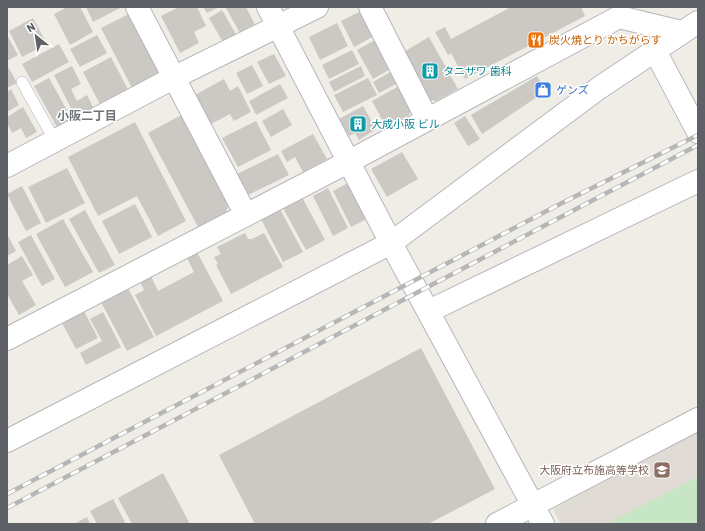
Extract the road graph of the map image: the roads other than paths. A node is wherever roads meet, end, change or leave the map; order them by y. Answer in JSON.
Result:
{"nodes":[{"id":1,"x":137,"y":7,"type":"edge"},
{"id":2,"x":268,"y":7,"type":"edge"},
{"id":3,"x":317,"y":7,"type":"edge"},
{"id":4,"x":370,"y":7,"type":"edge"},
{"id":5,"x":616,"y":12,"type":"edge"},
{"id":6,"x":278,"y":27,"type":"junction"},
{"id":7,"x":689,"y":27,"type":"edge"},
{"id":8,"x":654,"y":49,"type":"junction"},
{"id":9,"x":175,"y":77,"type":"junction"},
{"id":10,"x":22,"y":82,"type":"dead end"},
{"id":11,"x":426,"y":119,"type":"junction"},
{"id":12,"x":698,"y":132,"type":"edge"},
{"id":13,"x":55,"y":141,"type":"junction"},
{"id":14,"x":350,"y":161,"type":"junction"},
{"id":15,"x":7,"y":166,"type":"edge"},
{"id":16,"x":698,"y":181,"type":"edge"},
{"id":17,"x":246,"y":214,"type":"junction"},
{"id":18,"x":391,"y":243,"type":"junction"},
{"id":19,"x":429,"y":311,"type":"junction"},
{"id":20,"x":7,"y":339,"type":"edge"},
{"id":21,"x":698,"y":419,"type":"edge"},
{"id":22,"x":7,"y":441,"type":"edge"},
{"id":23,"x":538,"y":515,"type":"edge"},
{"id":24,"x":497,"y":524,"type":"edge"}],
"edges":[{"from":1,"to":9,"type":"street"},
{"from":2,"to":6,"type":"street"},
{"from":3,"to":6,"type":"street"},
{"from":4,"to":11,"type":"street"},
{"from":5,"to":7,"type":"street"},
{"from":5,"to":11,"type":"street"},
{"from":6,"to":9,"type":"street"},
{"from":6,"to":14,"type":"street"},
{"from":7,"to":8,"type":"street"},
{"from":8,"to":12,"type":"street"},
{"from":8,"to":18,"type":"street"},
{"from":9,"to":13,"type":"street"},
{"from":9,"to":17,"type":"street"},
{"from":10,"to":13,"type":"lane"},
{"from":11,"to":14,"type":"street"},
{"from":13,"to":15,"type":"street"},
{"from":14,"to":17,"type":"street"},
{"from":14,"to":18,"type":"street"},
{"from":16,"to":19,"type":"street"},
{"from":17,"to":20,"type":"street"},
{"from":18,"to":19,"type":"street"},
{"from":18,"to":22,"type":"street"},
{"from":19,"to":23,"type":"street"},
{"from":21,"to":23,"type":"street"},
{"from":23,"to":24,"type":"street"}]}
